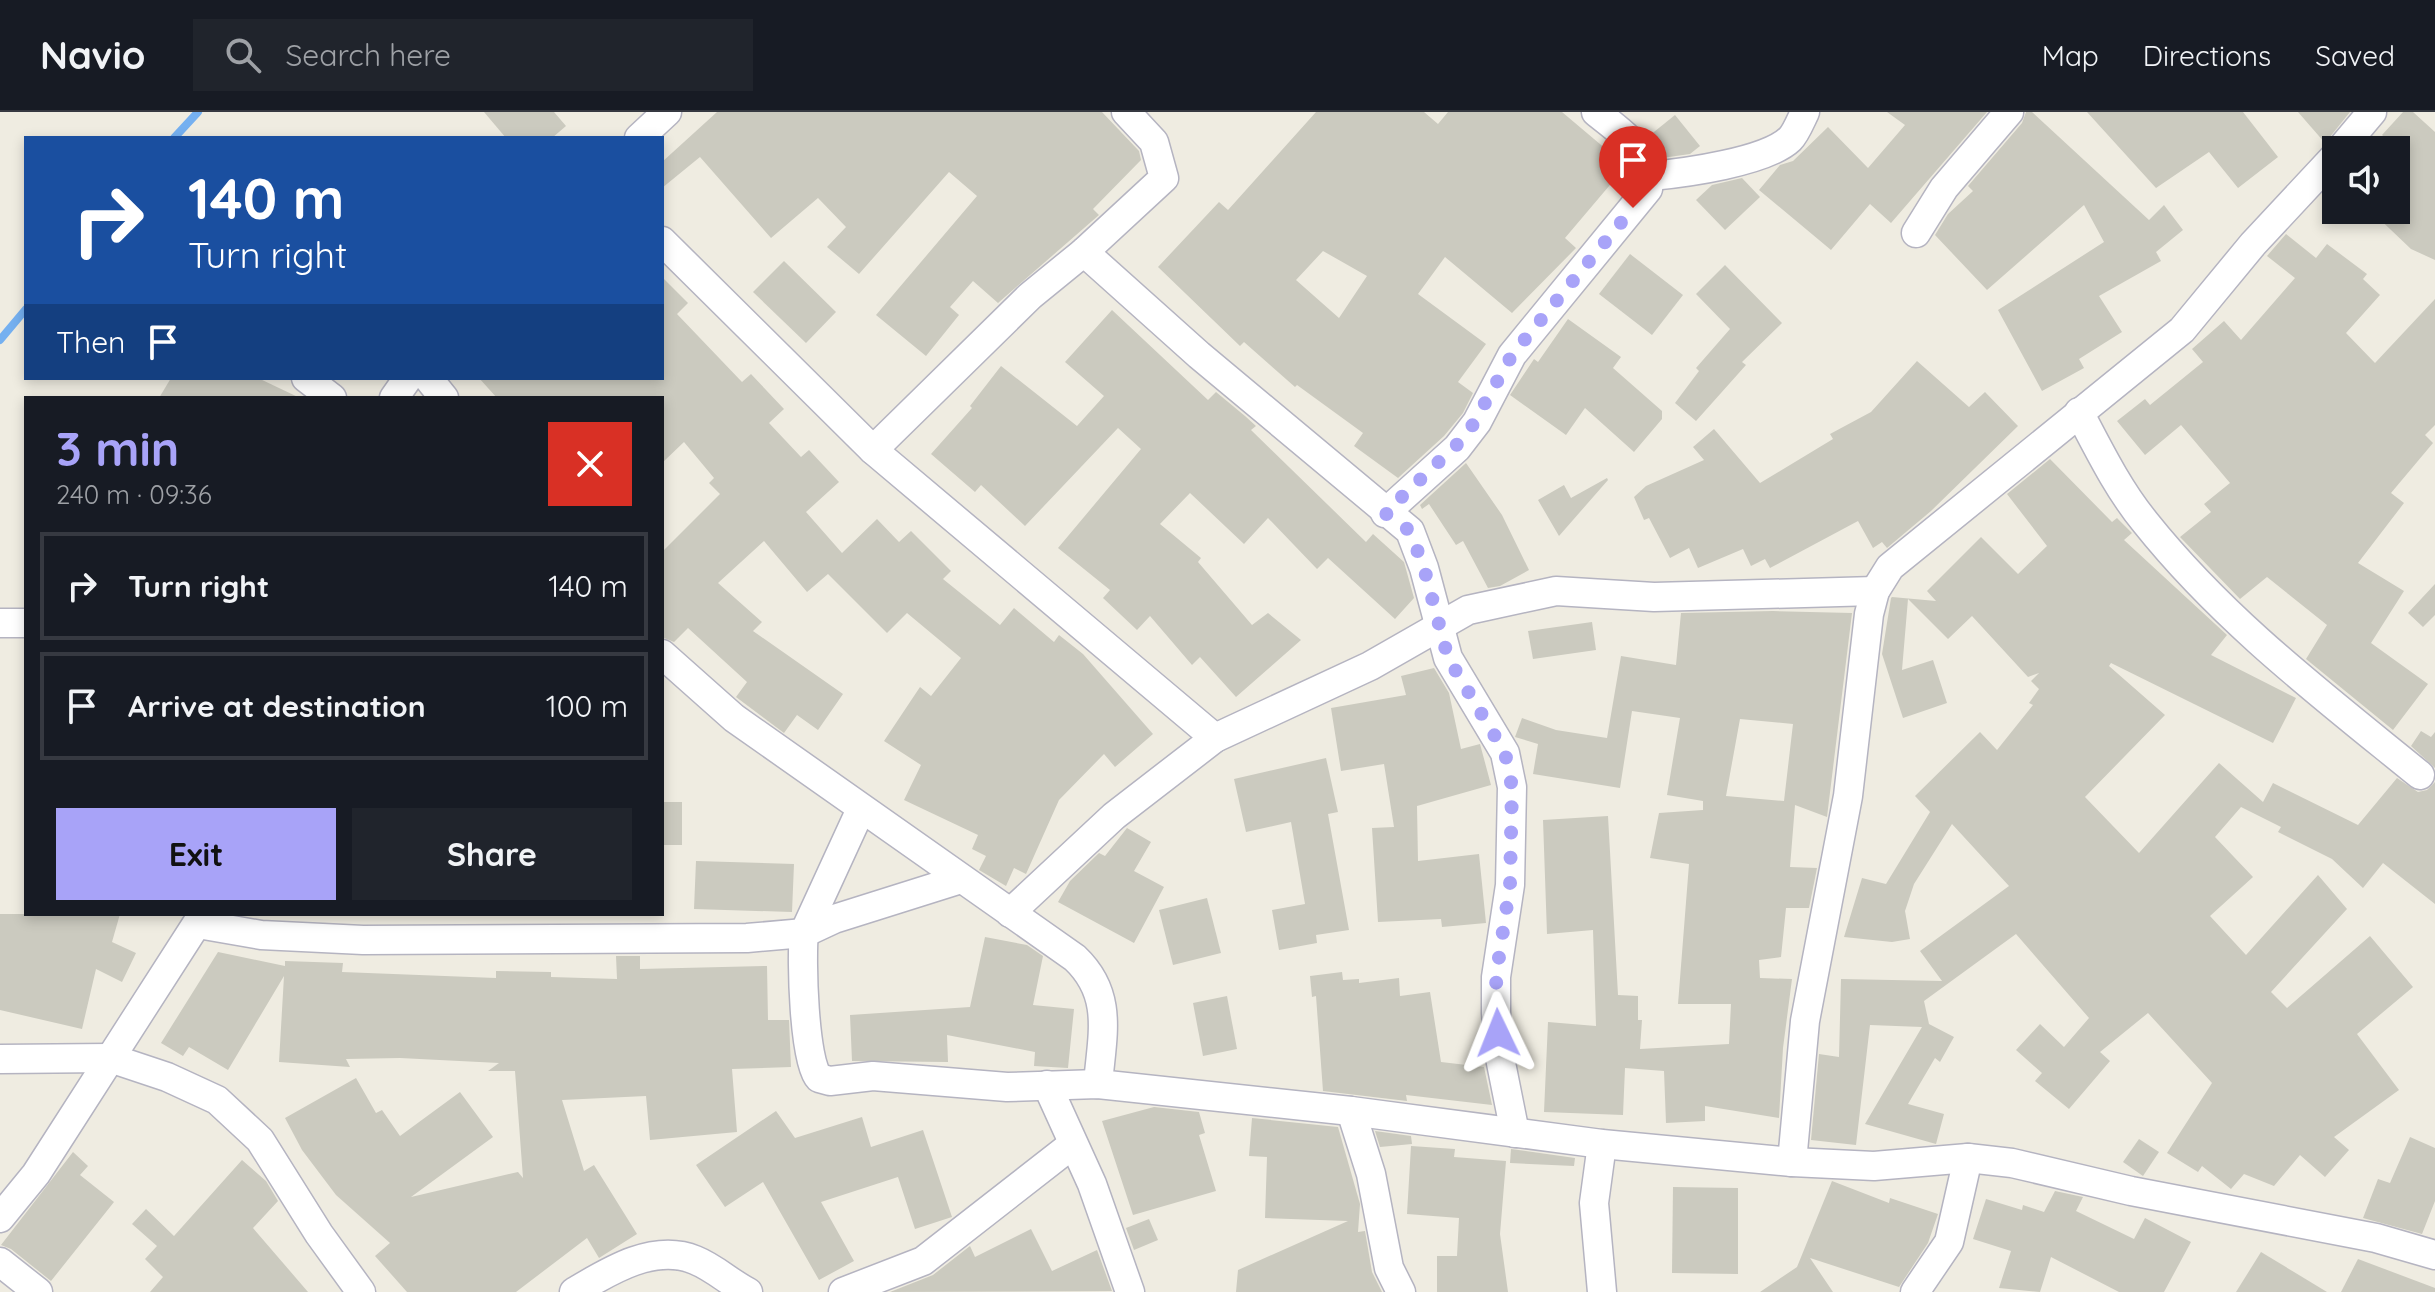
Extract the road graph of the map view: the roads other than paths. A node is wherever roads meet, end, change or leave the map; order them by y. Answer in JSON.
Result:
{"nodes":[{"id":1,"x":667,"y":112,"type":"edge"},
{"id":2,"x":1126,"y":112,"type":"edge"},
{"id":3,"x":1596,"y":112,"type":"edge"},
{"id":4,"x":1805,"y":112,"type":"edge"},
{"id":5,"x":2009,"y":112,"type":"edge"},
{"id":6,"x":2372,"y":112,"type":"edge"},
{"id":7,"x":641,"y":136,"type":"edge"},
{"id":8,"x":2352,"y":136,"type":"edge"},
{"id":9,"x":2322,"y":170,"type":"edge"},
{"id":10,"x":1651,"y":176,"type":"junction"},
{"id":11,"x":1916,"y":233,"type":"dead end"},
{"id":12,"x":664,"y":243,"type":"edge"},
{"id":13,"x":1084,"y":252,"type":"junction"},
{"id":14,"x":309,"y":380,"type":"edge"},
{"id":15,"x":430,"y":380,"type":"edge"},
{"id":16,"x":329,"y":396,"type":"edge"},
{"id":17,"x":442,"y":396,"type":"edge"},
{"id":18,"x":2079,"y":412,"type":"junction"},
{"id":19,"x":873,"y":450,"type":"junction"},
{"id":20,"x":1385,"y":513,"type":"junction"},
{"id":21,"x":1875,"y":591,"type":"junction"},
{"id":22,"x":0,"y":623,"type":"edge"},
{"id":23,"x":24,"y":623,"type":"edge"},
{"id":24,"x":1438,"y":627,"type":"junction"},
{"id":25,"x":664,"y":656,"type":"edge"},
{"id":26,"x":1215,"y":738,"type":"junction"},
{"id":27,"x":2420,"y":775,"type":"dead end"},
{"id":28,"x":861,"y":809,"type":"junction"},
{"id":29,"x":961,"y":879,"type":"junction"},
{"id":30,"x":1010,"y":913,"type":"junction"},
{"id":31,"x":200,"y":919,"type":"edge"},
{"id":32,"x":546,"y":926,"type":"edge"},
{"id":33,"x":804,"y":933,"type":"junction"},
{"id":34,"x":110,"y":1058,"type":"junction"},
{"id":35,"x":0,"y":1059,"type":"edge"},
{"id":36,"x":1098,"y":1084,"type":"junction"},
{"id":37,"x":1047,"y":1085,"type":"junction"},
{"id":38,"x":1351,"y":1111,"type":"junction"},
{"id":39,"x":1515,"y":1133,"type":"junction"},
{"id":40,"x":1073,"y":1144,"type":"junction"},
{"id":41,"x":1602,"y":1144,"type":"junction"},
{"id":42,"x":1968,"y":1158,"type":"junction"},
{"id":43,"x":1792,"y":1162,"type":"junction"},
{"id":44,"x":0,"y":1218,"type":"edge"},
{"id":45,"x":2435,"y":1255,"type":"edge"},
{"id":46,"x":0,"y":1262,"type":"edge"},
{"id":47,"x":38,"y":1292,"type":"edge"},
{"id":48,"x":361,"y":1292,"type":"edge"},
{"id":49,"x":574,"y":1292,"type":"edge"},
{"id":50,"x":748,"y":1292,"type":"edge"},
{"id":51,"x":843,"y":1292,"type":"edge"},
{"id":52,"x":1130,"y":1292,"type":"edge"},
{"id":53,"x":1401,"y":1292,"type":"edge"},
{"id":54,"x":1602,"y":1292,"type":"edge"},
{"id":55,"x":1915,"y":1292,"type":"edge"}],
"edges":[{"from":1,"to":7,"type":"street"},
{"from":2,"to":13,"type":"street"},
{"from":3,"to":10,"type":"street"},
{"from":4,"to":10,"type":"street"},
{"from":5,"to":11,"type":"street"},
{"from":6,"to":8,"type":"street"},
{"from":9,"to":18,"type":"street"},
{"from":10,"to":20,"type":"street"},
{"from":12,"to":19,"type":"street"},
{"from":13,"to":19,"type":"street"},
{"from":13,"to":20,"type":"street"},
{"from":14,"to":16,"type":"street"},
{"from":15,"to":17,"type":"street"},
{"from":18,"to":21,"type":"street"},
{"from":18,"to":27,"type":"street"},
{"from":19,"to":26,"type":"street"},
{"from":20,"to":24,"type":"street"},
{"from":21,"to":24,"type":"street"},
{"from":21,"to":43,"type":"street"},
{"from":22,"to":23,"type":"street"},
{"from":24,"to":26,"type":"street"},
{"from":24,"to":39,"type":"street"},
{"from":25,"to":28,"type":"street"},
{"from":26,"to":30,"type":"street"},
{"from":28,"to":29,"type":"street"},
{"from":28,"to":33,"type":"street"},
{"from":29,"to":30,"type":"street"},
{"from":29,"to":33,"type":"street"},
{"from":30,"to":36,"type":"street"},
{"from":31,"to":32,"type":"street"},
{"from":31,"to":34,"type":"street"},
{"from":32,"to":33,"type":"street"},
{"from":33,"to":37,"type":"street"},
{"from":34,"to":35,"type":"street"},
{"from":34,"to":44,"type":"street"},
{"from":34,"to":48,"type":"street"},
{"from":36,"to":37,"type":"street"},
{"from":36,"to":38,"type":"street"},
{"from":37,"to":40,"type":"street"},
{"from":38,"to":39,"type":"street"},
{"from":38,"to":53,"type":"street"},
{"from":39,"to":41,"type":"street"},
{"from":40,"to":51,"type":"street"},
{"from":40,"to":52,"type":"street"},
{"from":41,"to":43,"type":"street"},
{"from":41,"to":54,"type":"street"},
{"from":42,"to":43,"type":"street"},
{"from":42,"to":45,"type":"street"},
{"from":42,"to":55,"type":"street"},
{"from":46,"to":47,"type":"street"},
{"from":49,"to":50,"type":"street"}]}
